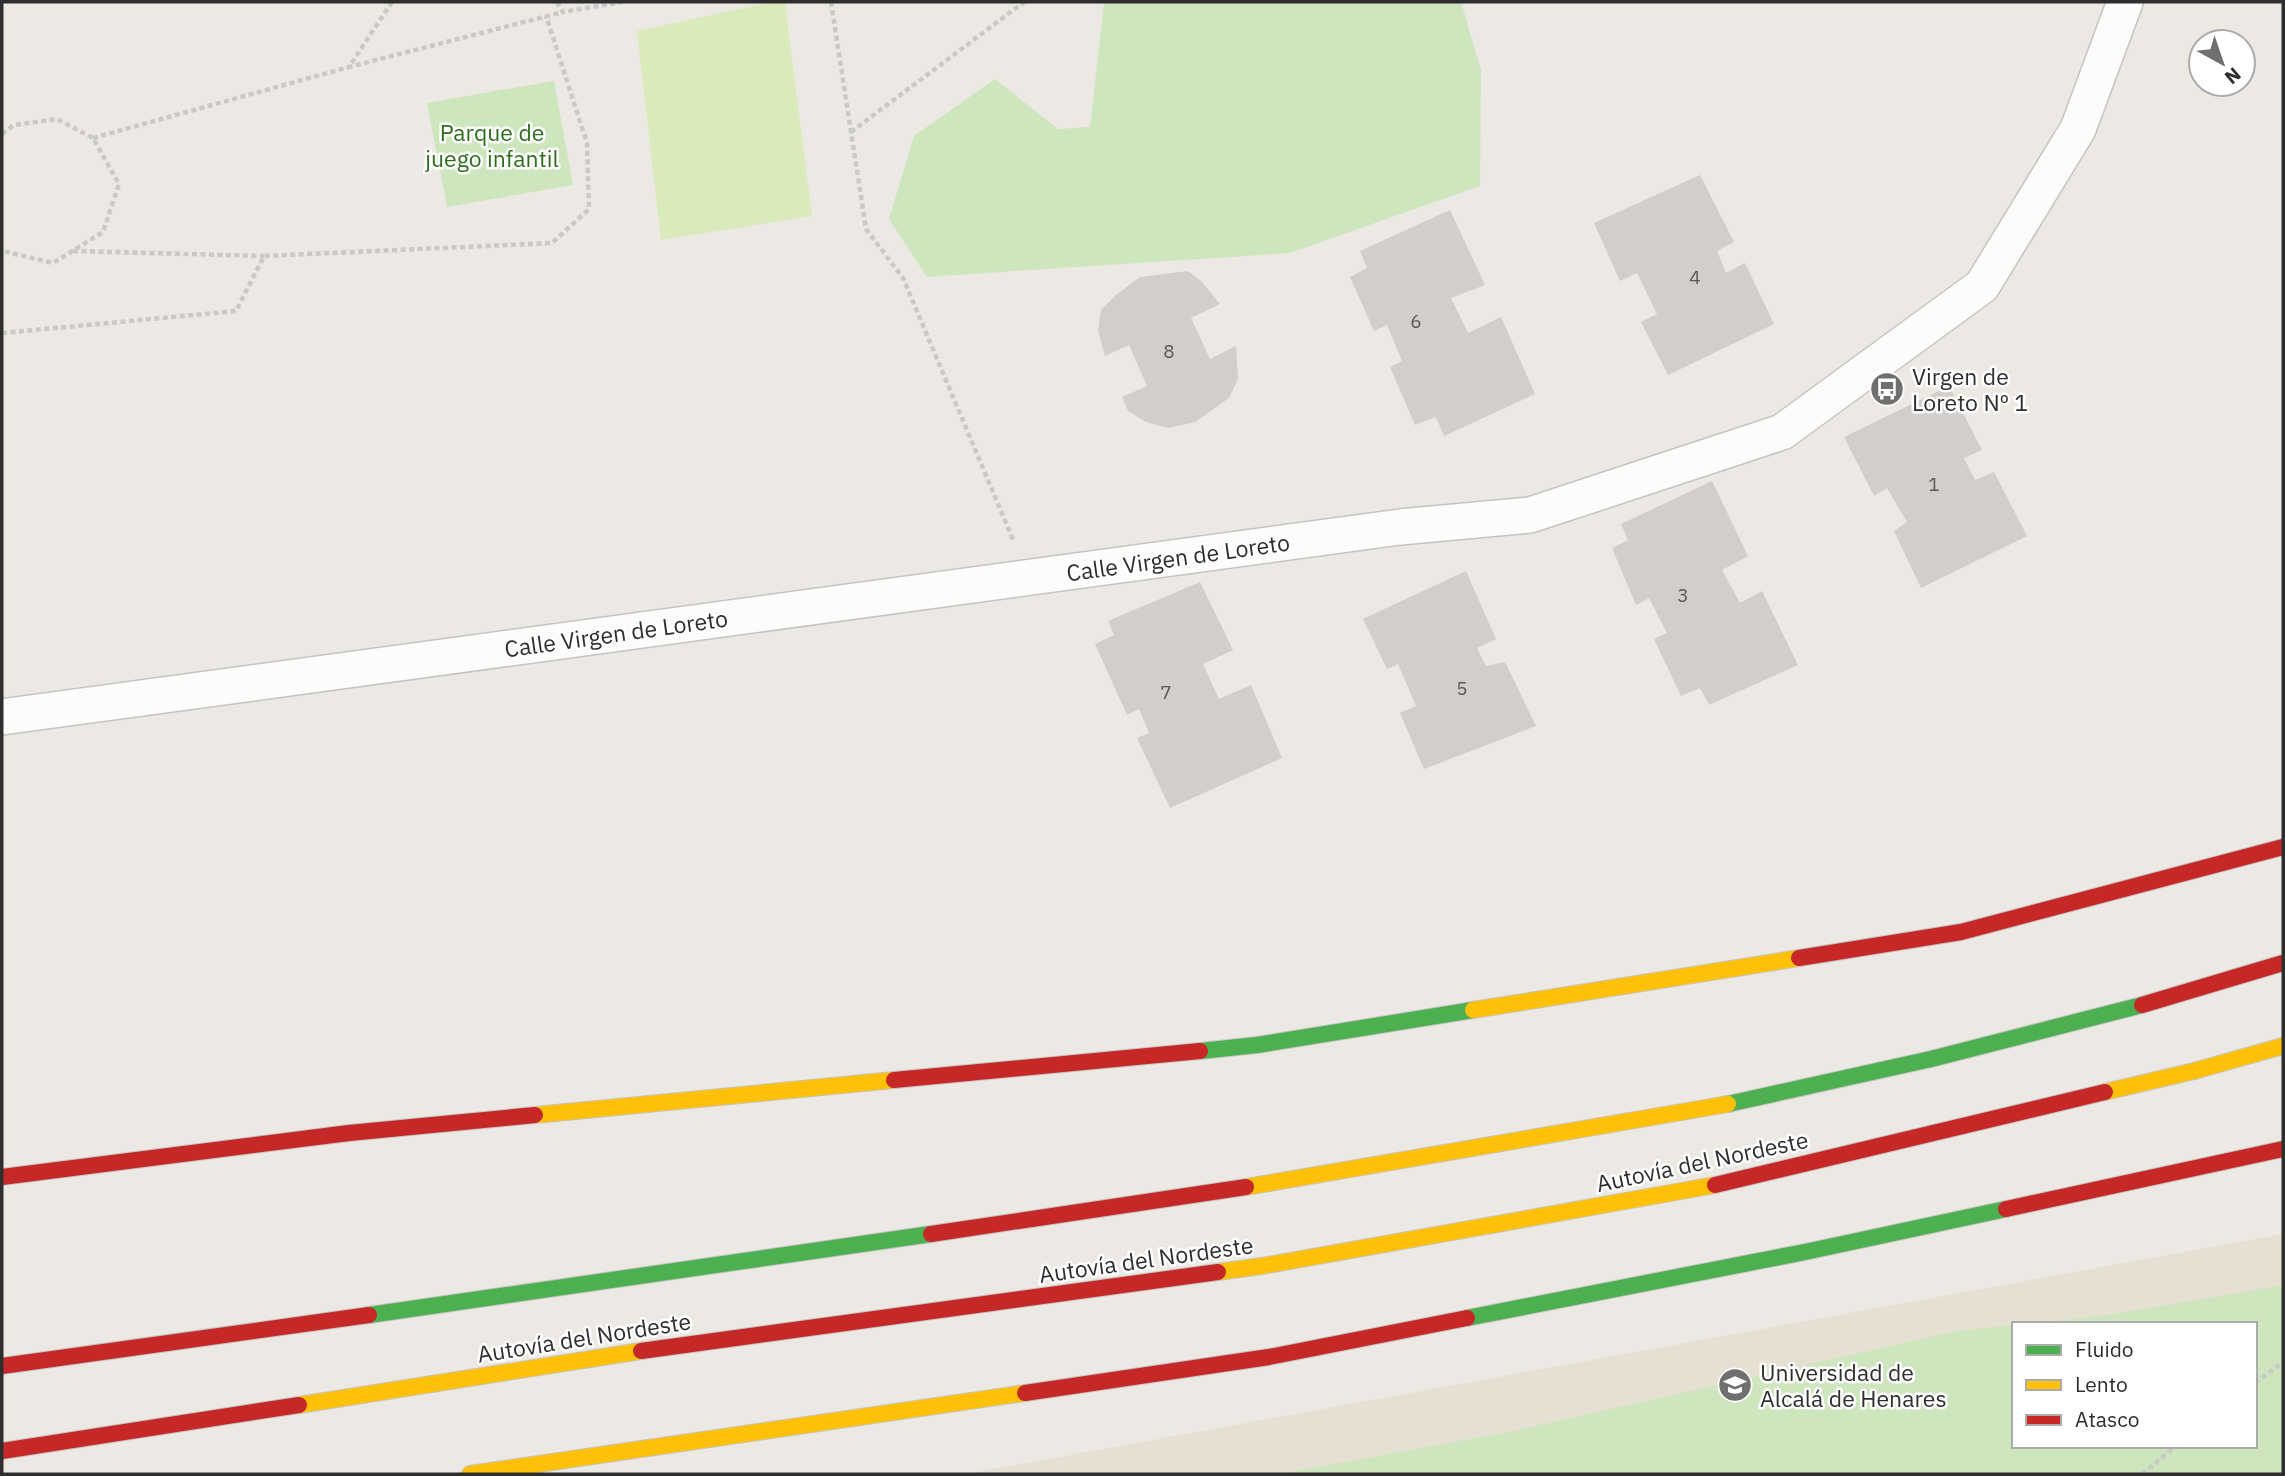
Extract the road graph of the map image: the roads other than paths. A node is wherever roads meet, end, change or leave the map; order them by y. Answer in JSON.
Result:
{"nodes":[{"id":1,"x":2125,"y":2,"type":"edge"},
{"id":2,"x":2,"y":717,"type":"edge"},
{"id":3,"x":2283,"y":847,"type":"edge"},
{"id":4,"x":2283,"y":954,"type":"edge"},
{"id":5,"x":2283,"y":963,"type":"edge"},
{"id":6,"x":2171,"y":997,"type":"junction"},
{"id":7,"x":2283,"y":1046,"type":"edge"},
{"id":8,"x":2283,"y":1149,"type":"edge"},
{"id":9,"x":2,"y":1178,"type":"edge"},
{"id":10,"x":2,"y":1366,"type":"edge"},
{"id":11,"x":2,"y":1451,"type":"edge"},
{"id":12,"x":470,"y":1474,"type":"edge"}],
"edges":[{"from":1,"to":2,"type":"street","name":"Calle Virgen de Loreto"},
{"from":3,"to":9,"type":"highway"},
{"from":4,"to":6,"type":"highway"},
{"from":5,"to":6,"type":"highway"},
{"from":6,"to":10,"type":"highway"},
{"from":7,"to":11,"type":"highway","name":"Autovía del Nordeste"},
{"from":8,"to":12,"type":"highway"}]}
